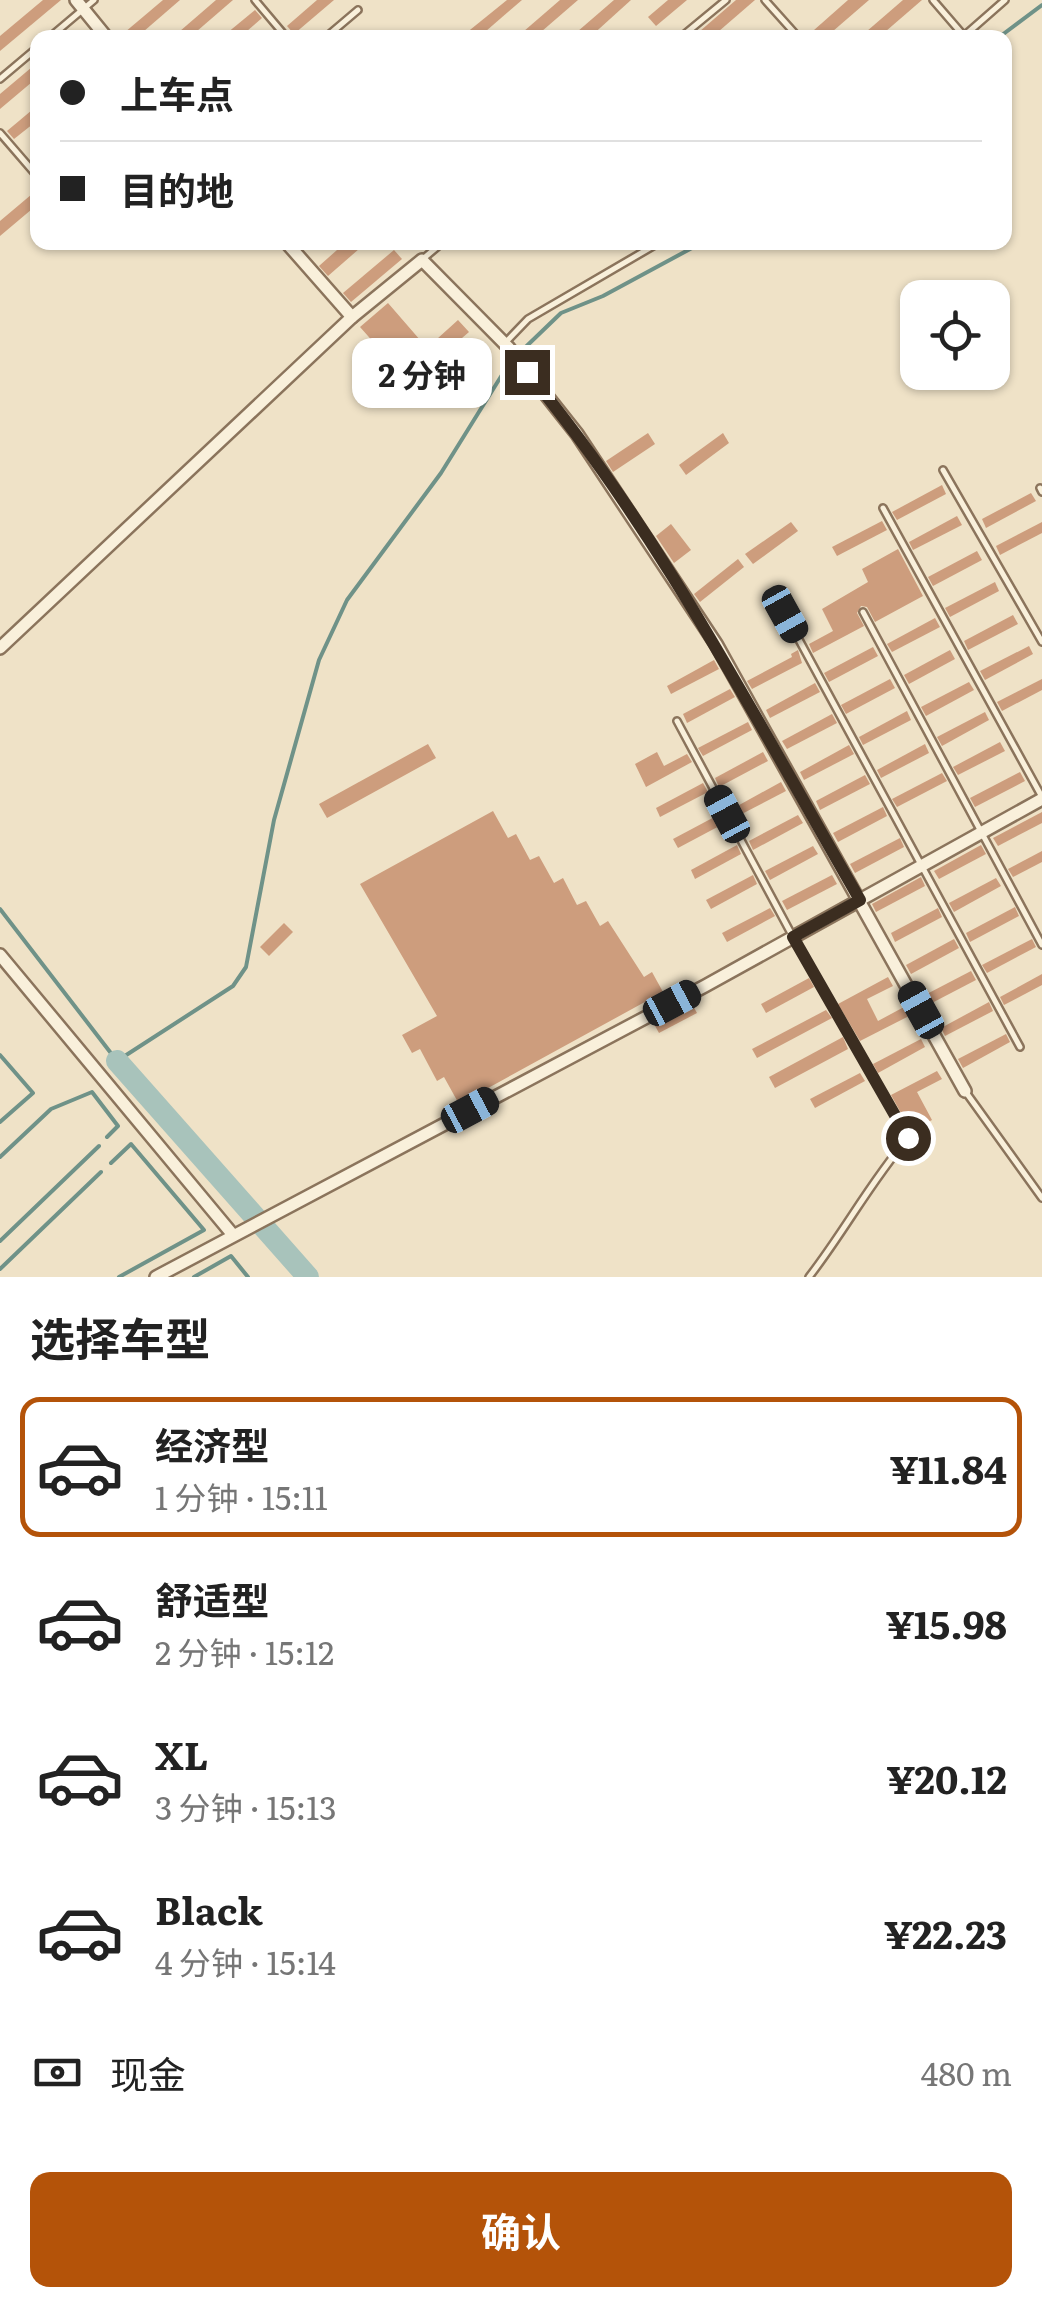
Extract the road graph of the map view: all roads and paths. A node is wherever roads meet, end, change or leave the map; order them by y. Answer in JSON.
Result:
{"nodes":[{"id":1,"x":76,"y":0,"type":"edge"},
{"id":2,"x":94,"y":0,"type":"edge"},
{"id":3,"x":255,"y":0,"type":"edge"},
{"id":4,"x":726,"y":0,"type":"edge"},
{"id":5,"x":766,"y":0,"type":"edge"},
{"id":6,"x":933,"y":0,"type":"edge"},
{"id":7,"x":1005,"y":0,"type":"edge"},
{"id":8,"x":358,"y":10,"type":"dead end"},
{"id":9,"x":58,"y":30,"type":"edge"},
{"id":10,"x":101,"y":30,"type":"edge"},
{"id":11,"x":280,"y":30,"type":"edge"},
{"id":12,"x":334,"y":30,"type":"edge"},
{"id":13,"x":690,"y":30,"type":"edge"},
{"id":14,"x":792,"y":30,"type":"edge"},
{"id":15,"x":957,"y":30,"type":"edge"},
{"id":16,"x":971,"y":30,"type":"edge"},
{"id":17,"x":30,"y":55,"type":"edge"},
{"id":18,"x":0,"y":79,"type":"edge"},
{"id":19,"x":0,"y":133,"type":"edge"},
{"id":20,"x":30,"y":169,"type":"edge"},
{"id":21,"x":293,"y":250,"type":"edge"},
{"id":22,"x":434,"y":250,"type":"edge"},
{"id":23,"x":646,"y":250,"type":"edge"},
{"id":24,"x":422,"y":260,"type":"junction"},
{"id":25,"x":352,"y":317,"type":"junction"},
{"id":26,"x":506,"y":346,"type":"junction"},
{"id":27,"x":943,"y":470,"type":"dead end"},
{"id":28,"x":883,"y":508,"type":"dead end"},
{"id":29,"x":863,"y":612,"type":"dead end"},
{"id":30,"x":785,"y":614,"type":"dead end"},
{"id":31,"x":1042,"y":642,"type":"edge"},
{"id":32,"x":0,"y":648,"type":"edge"},
{"id":33,"x":677,"y":721,"type":"dead end"},
{"id":34,"x":1042,"y":798,"type":"edge"},
{"id":35,"x":980,"y":833,"type":"junction"},
{"id":36,"x":922,"y":865,"type":"junction"},
{"id":37,"x":860,"y":900,"type":"junction"},
{"id":38,"x":793,"y":937,"type":"junction"},
{"id":39,"x":1042,"y":944,"type":"edge"},
{"id":40,"x":0,"y":955,"type":"edge"},
{"id":41,"x":1020,"y":1047,"type":"dead end"},
{"id":42,"x":965,"y":1091,"type":"joint"},
{"id":43,"x":1042,"y":1183,"type":"edge"},
{"id":44,"x":1035,"y":1188,"type":"junction"},
{"id":45,"x":1042,"y":1198,"type":"edge"},
{"id":46,"x":233,"y":1235,"type":"junction"},
{"id":47,"x":156,"y":1277,"type":"edge"},
{"id":48,"x":810,"y":1277,"type":"edge"}],
"edges":[{"from":1,"to":10,"type":"street"},
{"from":2,"to":9,"type":"lane"},
{"from":3,"to":11,"type":"lane"},
{"from":4,"to":13,"type":"lane"},
{"from":5,"to":14,"type":"lane"},
{"from":6,"to":15,"type":"lane"},
{"from":7,"to":16,"type":"lane"},
{"from":8,"to":12,"type":"lane"},
{"from":17,"to":18,"type":"lane"},
{"from":19,"to":20,"type":"lane"},
{"from":21,"to":25,"type":"street"},
{"from":22,"to":24,"type":"lane"},
{"from":23,"to":26,"type":"lane"},
{"from":24,"to":25,"type":"street"},
{"from":24,"to":26,"type":"street"},
{"from":25,"to":32,"type":"street"},
{"from":26,"to":37,"type":"street"},
{"from":27,"to":31,"type":"lane"},
{"from":28,"to":34,"type":"lane"},
{"from":29,"to":35,"type":"lane"},
{"from":30,"to":36,"type":"lane"},
{"from":33,"to":38,"type":"lane"},
{"from":34,"to":35,"type":"street"},
{"from":35,"to":36,"type":"street"},
{"from":35,"to":39,"type":"lane"},
{"from":36,"to":37,"type":"street"},
{"from":36,"to":41,"type":"lane"},
{"from":37,"to":38,"type":"street"},
{"from":37,"to":42,"type":"street"},
{"from":38,"to":46,"type":"street"},
{"from":38,"to":48,"type":"lane"},
{"from":40,"to":46,"type":"street"},
{"from":42,"to":44,"type":"lane"},
{"from":43,"to":44,"type":"lane"},
{"from":44,"to":45,"type":"lane"},
{"from":46,"to":47,"type":"street"}]}
